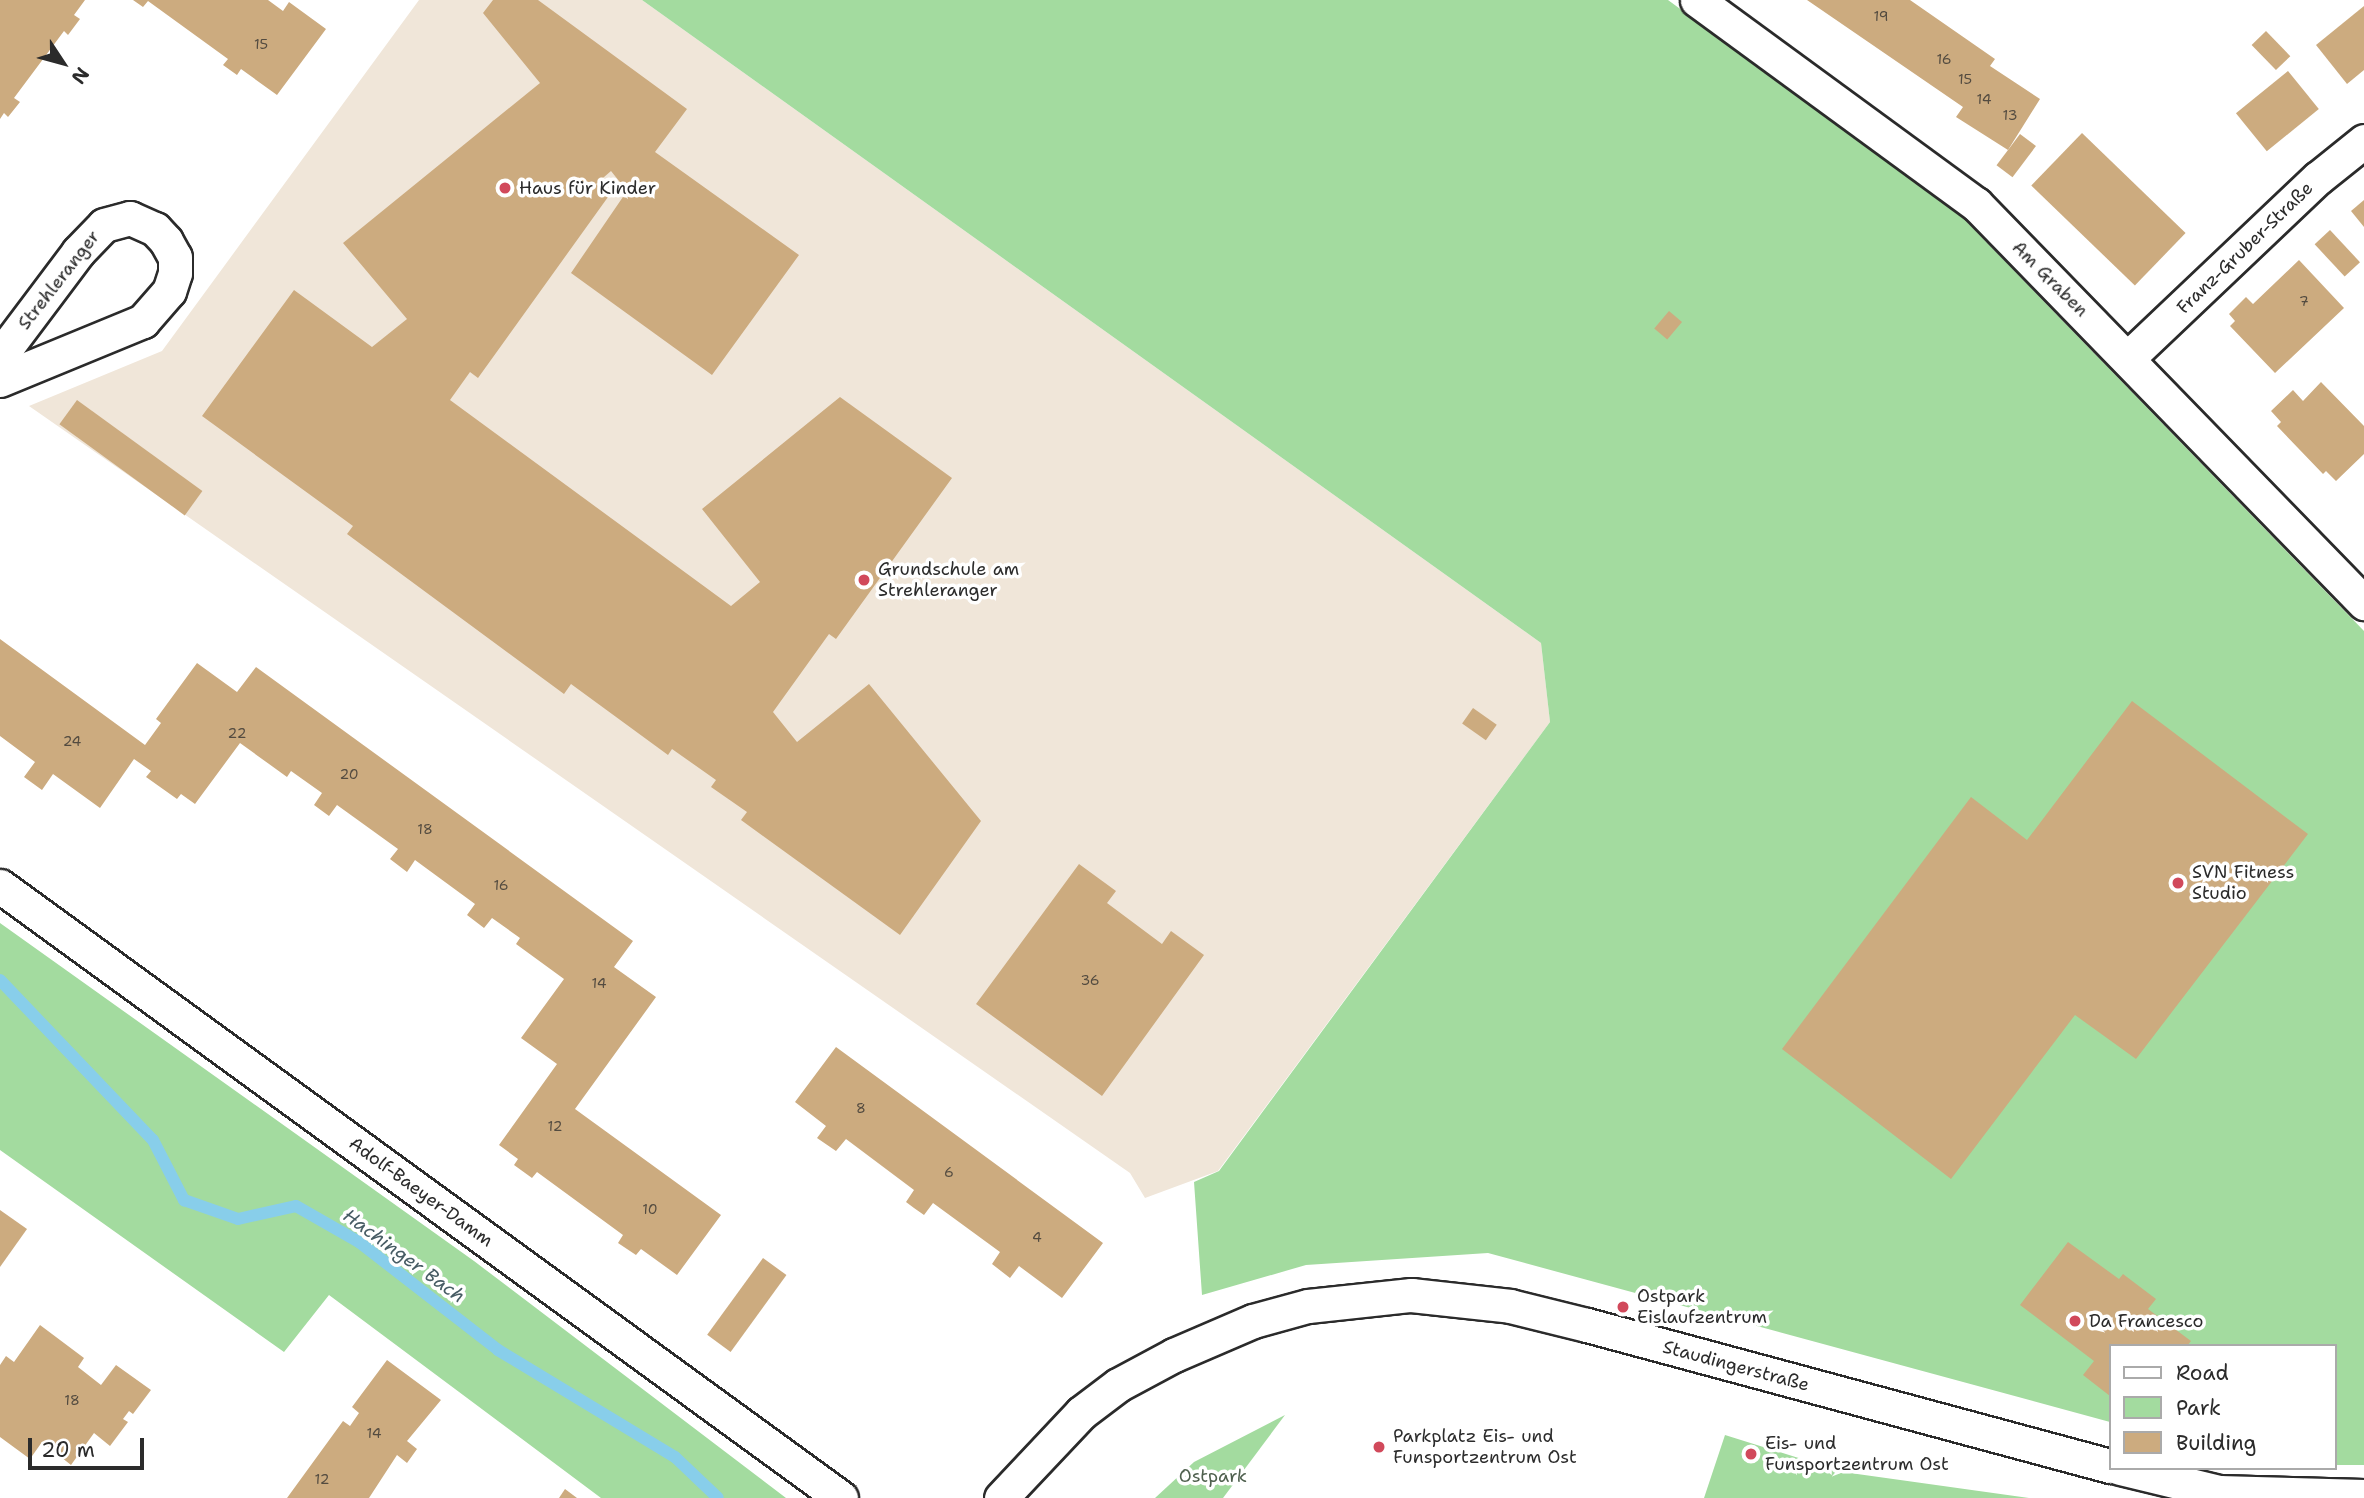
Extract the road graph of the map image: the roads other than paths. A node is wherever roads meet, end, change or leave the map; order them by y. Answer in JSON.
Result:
{"nodes":[{"id":1,"x":1704,"y":2,"type":"edge"},
{"id":2,"x":2364,"y":141,"type":"edge"},
{"id":3,"x":0,"y":356,"type":"edge"},
{"id":4,"x":2129,"y":358,"type":"junction"},
{"id":5,"x":0,"y":380,"type":"edge"},
{"id":6,"x":2364,"y":603,"type":"edge"},
{"id":7,"x":0,"y":886,"type":"edge"},
{"id":8,"x":2108,"y":1465,"type":"edge"},
{"id":9,"x":2128,"y":1470,"type":"edge"},
{"id":10,"x":2364,"y":1496,"type":"edge"},
{"id":11,"x":841,"y":1498,"type":"edge"},
{"id":12,"x":1000,"y":1498,"type":"edge"}],
"edges":[{"from":1,"to":4,"type":"street","name":"Am Graben"},
{"from":2,"to":4,"type":"street","name":"Franz-Gruber-Straße"},
{"from":3,"to":5,"type":"street","name":"Strehleranger"},
{"from":4,"to":6,"type":"street","name":"Am Graben"},
{"from":7,"to":11,"type":"street","name":"Adolf-Baeyer-Damm"},
{"from":8,"to":12,"type":"street","name":"Staudingerstraße"},
{"from":9,"to":10,"type":"street"}]}
